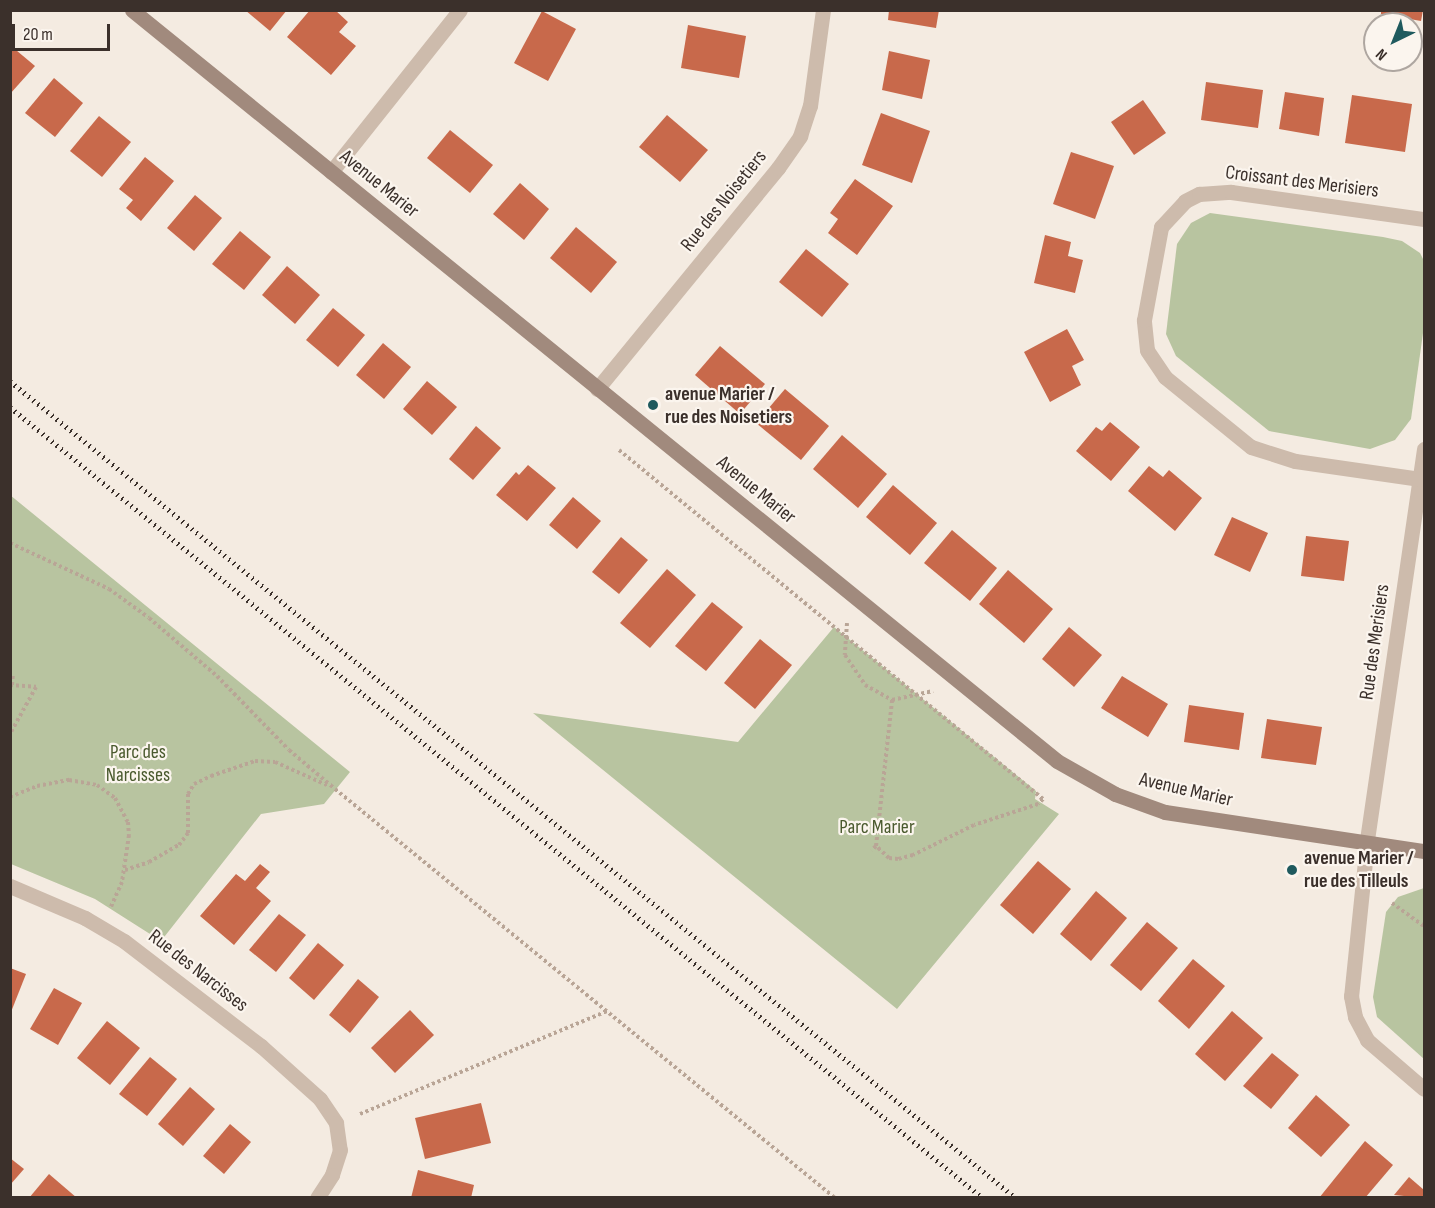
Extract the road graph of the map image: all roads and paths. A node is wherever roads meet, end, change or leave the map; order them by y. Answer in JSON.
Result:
{"nodes":[{"id":1,"x":132,"y":10,"type":"edge"},
{"id":2,"x":460,"y":10,"type":"edge"},
{"id":3,"x":823,"y":10,"type":"edge"},
{"id":4,"x":331,"y":172,"type":"junction"},
{"id":5,"x":1425,"y":219,"type":"edge"},
{"id":6,"x":597,"y":389,"type":"junction"},
{"id":7,"x":1425,"y":448,"type":"edge"},
{"id":8,"x":619,"y":450,"type":"dead end"},
{"id":9,"x":1420,"y":479,"type":"junction"},
{"id":10,"x":10,"y":543,"type":"edge"},
{"id":11,"x":846,"y":637,"type":"junction"},
{"id":12,"x":13,"y":674,"type":"dead end"},
{"id":13,"x":11,"y":685,"type":"edge"},
{"id":14,"x":917,"y":694,"type":"junction"},
{"id":15,"x":892,"y":700,"type":"junction"},
{"id":16,"x":10,"y":734,"type":"edge"},
{"id":17,"x":111,"y":786,"type":"dead end"},
{"id":18,"x":335,"y":789,"type":"junction"},
{"id":19,"x":106,"y":790,"type":"junction"},
{"id":20,"x":10,"y":797,"type":"edge"},
{"id":21,"x":1367,"y":842,"type":"junction"},
{"id":22,"x":1425,"y":851,"type":"edge"},
{"id":23,"x":125,"y":870,"type":"junction"},
{"id":24,"x":10,"y":886,"type":"edge"},
{"id":25,"x":1392,"y":903,"type":"dead end"},
{"id":26,"x":111,"y":907,"type":"dead end"},
{"id":27,"x":1425,"y":926,"type":"edge"},
{"id":28,"x":607,"y":1011,"type":"junction"},
{"id":29,"x":1425,"y":1089,"type":"edge"},
{"id":30,"x":360,"y":1114,"type":"dead end"},
{"id":31,"x":317,"y":1197,"type":"edge"},
{"id":32,"x":835,"y":1197,"type":"edge"}],
"edges":[{"from":1,"to":4,"type":"street","name":"Avenue Marier"},
{"from":2,"to":4,"type":"street"},
{"from":3,"to":6,"type":"street","name":"Rue des Noisetiers"},
{"from":4,"to":6,"type":"street","name":"Avenue Marier"},
{"from":5,"to":9,"type":"street","name":"Croissant des Merisiers"},
{"from":6,"to":21,"type":"street","name":"Avenue Marier"},
{"from":7,"to":9,"type":"street","name":"Rue des Merisiers"},
{"from":8,"to":11,"type":"path"},
{"from":9,"to":21,"type":"street","name":"Rue des Merisiers"},
{"from":10,"to":18,"type":"path"},
{"from":11,"to":14,"type":"path"},
{"from":11,"to":15,"type":"path"},
{"from":12,"to":13,"type":"path"},
{"from":13,"to":16,"type":"path"},
{"from":14,"to":15,"type":"path"},
{"from":14,"to":15,"type":"path"},
{"from":17,"to":19,"type":"path"},
{"from":18,"to":23,"type":"path"},
{"from":18,"to":28,"type":"path"},
{"from":19,"to":20,"type":"path"},
{"from":19,"to":23,"type":"path"},
{"from":21,"to":22,"type":"street","name":"Avenue Marier"},
{"from":21,"to":29,"type":"street","name":"Rue des Merisiers"},
{"from":23,"to":26,"type":"path"},
{"from":24,"to":31,"type":"street","name":"Rue des Narcisses"},
{"from":25,"to":27,"type":"path"},
{"from":28,"to":30,"type":"path"},
{"from":28,"to":32,"type":"path"}]}
